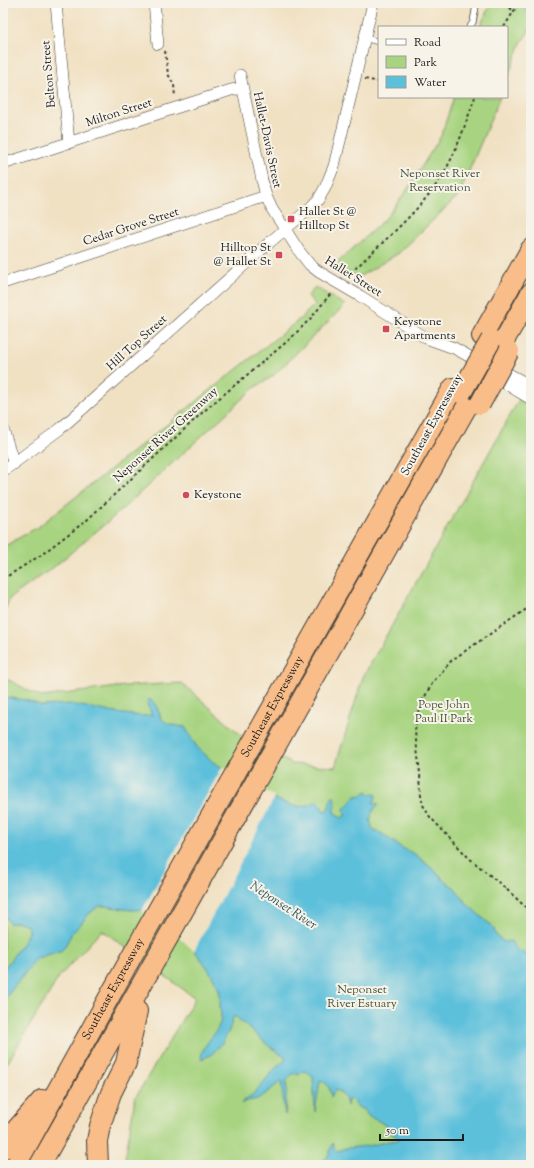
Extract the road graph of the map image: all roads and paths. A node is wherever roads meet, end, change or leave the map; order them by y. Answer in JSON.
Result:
{"nodes":[{"id":1,"x":56,"y":3,"type":"edge"},
{"id":2,"x":154,"y":3,"type":"edge"},
{"id":3,"x":373,"y":3,"type":"edge"},
{"id":4,"x":465,"y":3,"type":"edge"},
{"id":5,"x":506,"y":3,"type":"edge"},
{"id":6,"x":518,"y":4,"type":"edge"},
{"id":7,"x":513,"y":11,"type":"junction"},
{"id":8,"x":471,"y":26,"type":"edge"},
{"id":9,"x":505,"y":26,"type":"edge"},
{"id":10,"x":365,"y":38,"type":"junction"},
{"id":11,"x":378,"y":42,"type":"edge"},
{"id":12,"x":158,"y":44,"type":"joint"},
{"id":13,"x":240,"y":75,"type":"dead end"},
{"id":14,"x":243,"y":88,"type":"junction"},
{"id":15,"x":475,"y":98,"type":"edge"},
{"id":16,"x":177,"y":108,"type":"junction"},
{"id":17,"x":69,"y":143,"type":"junction"},
{"id":18,"x":3,"y":164,"type":"edge"},
{"id":19,"x":266,"y":196,"type":"junction"},
{"id":20,"x":285,"y":230,"type":"junction"},
{"id":21,"x":531,"y":250,"type":"edge"},
{"id":22,"x":531,"y":270,"type":"edge"},
{"id":23,"x":349,"y":275,"type":"dead end"},
{"id":24,"x":3,"y":283,"type":"edge"},
{"id":25,"x":531,"y":293,"type":"edge"},
{"id":26,"x":330,"y":294,"type":"dead end"},
{"id":27,"x":531,"y":313,"type":"edge"},
{"id":28,"x":496,"y":343,"type":"junction"},
{"id":29,"x":492,"y":369,"type":"junction"},
{"id":30,"x":531,"y":386,"type":"edge"},
{"id":31,"x":466,"y":396,"type":"junction"},
{"id":32,"x":531,"y":399,"type":"edge"},
{"id":33,"x":3,"y":429,"type":"edge"},
{"id":34,"x":14,"y":464,"type":"junction"},
{"id":35,"x":3,"y":471,"type":"edge"},
{"id":36,"x":3,"y":580,"type":"edge"},
{"id":37,"x":531,"y":606,"type":"edge"},
{"id":38,"x":266,"y":750,"type":"junction"},
{"id":39,"x":531,"y":912,"type":"edge"},
{"id":40,"x":146,"y":963,"type":"junction"},
{"id":41,"x":137,"y":1011,"type":"junction"},
{"id":42,"x":70,"y":1066,"type":"junction"},
{"id":43,"x":3,"y":1149,"type":"edge"},
{"id":44,"x":16,"y":1165,"type":"edge"},
{"id":45,"x":27,"y":1165,"type":"edge"},
{"id":46,"x":40,"y":1165,"type":"edge"},
{"id":47,"x":51,"y":1165,"type":"edge"},
{"id":48,"x":98,"y":1165,"type":"edge"}],
"edges":[{"from":1,"to":17,"type":"street","name":"Belton Street"},
{"from":2,"to":12,"type":"street"},
{"from":3,"to":10,"type":"street"},
{"from":4,"to":8,"type":"lane"},
{"from":5,"to":7,"type":"path"},
{"from":6,"to":7,"type":"path"},
{"from":7,"to":9,"type":"path"},
{"from":10,"to":11,"type":"lane"},
{"from":10,"to":20,"type":"street"},
{"from":12,"to":16,"type":"path"},
{"from":13,"to":14,"type":"street","name":"Hallet-Davis Street"},
{"from":14,"to":16,"type":"street","name":"Milton Street"},
{"from":14,"to":19,"type":"street","name":"Hallet-Davis Street"},
{"from":15,"to":23,"type":"path"},
{"from":16,"to":17,"type":"street","name":"Milton Street"},
{"from":17,"to":18,"type":"street","name":"Milton Street"},
{"from":19,"to":20,"type":"street","name":"Hallet-Davis Street"},
{"from":19,"to":24,"type":"street","name":"Cedar Grove Street"},
{"from":20,"to":29,"type":"street","name":"Hallet Street"},
{"from":20,"to":34,"type":"street","name":"Hill Top Street"},
{"from":21,"to":28,"type":"highway","name":"Southeast Expressway"},
{"from":22,"to":28,"type":"highway"},
{"from":25,"to":28,"type":"highway"},
{"from":26,"to":36,"type":"path","name":"Neponset River Greenway"},
{"from":27,"to":28,"type":"highway","name":"Southeast Expressway"},
{"from":28,"to":31,"type":"highway","name":"Southeast Expressway","bridge":true},
{"from":28,"to":31,"type":"highway","name":"Southeast Expressway"},
{"from":29,"to":30,"type":"street","name":"Hallet Street"},
{"from":29,"to":32,"type":"street","name":"Hallet Street"},
{"from":31,"to":38,"type":"highway","name":"Southeast Expressway"},
{"from":31,"to":38,"type":"highway","name":"Southeast Expressway"},
{"from":33,"to":34,"type":"street"},
{"from":34,"to":35,"type":"street","name":"Hill Top Street"},
{"from":37,"to":39,"type":"path"},
{"from":38,"to":40,"type":"highway","name":"Southeast Expressway"},
{"from":38,"to":40,"type":"highway","name":"Southeast Expressway"},
{"from":40,"to":41,"type":"highway","name":"Southeast Expressway"},
{"from":40,"to":42,"type":"highway","name":"Southeast Expressway"},
{"from":40,"to":45,"type":"highway"},
{"from":40,"to":46,"type":"highway"},
{"from":41,"to":47,"type":"highway","name":"Southeast Expressway"},
{"from":41,"to":48,"type":"highway"},
{"from":42,"to":43,"type":"highway"},
{"from":42,"to":44,"type":"highway","name":"Southeast Expressway"}]}
